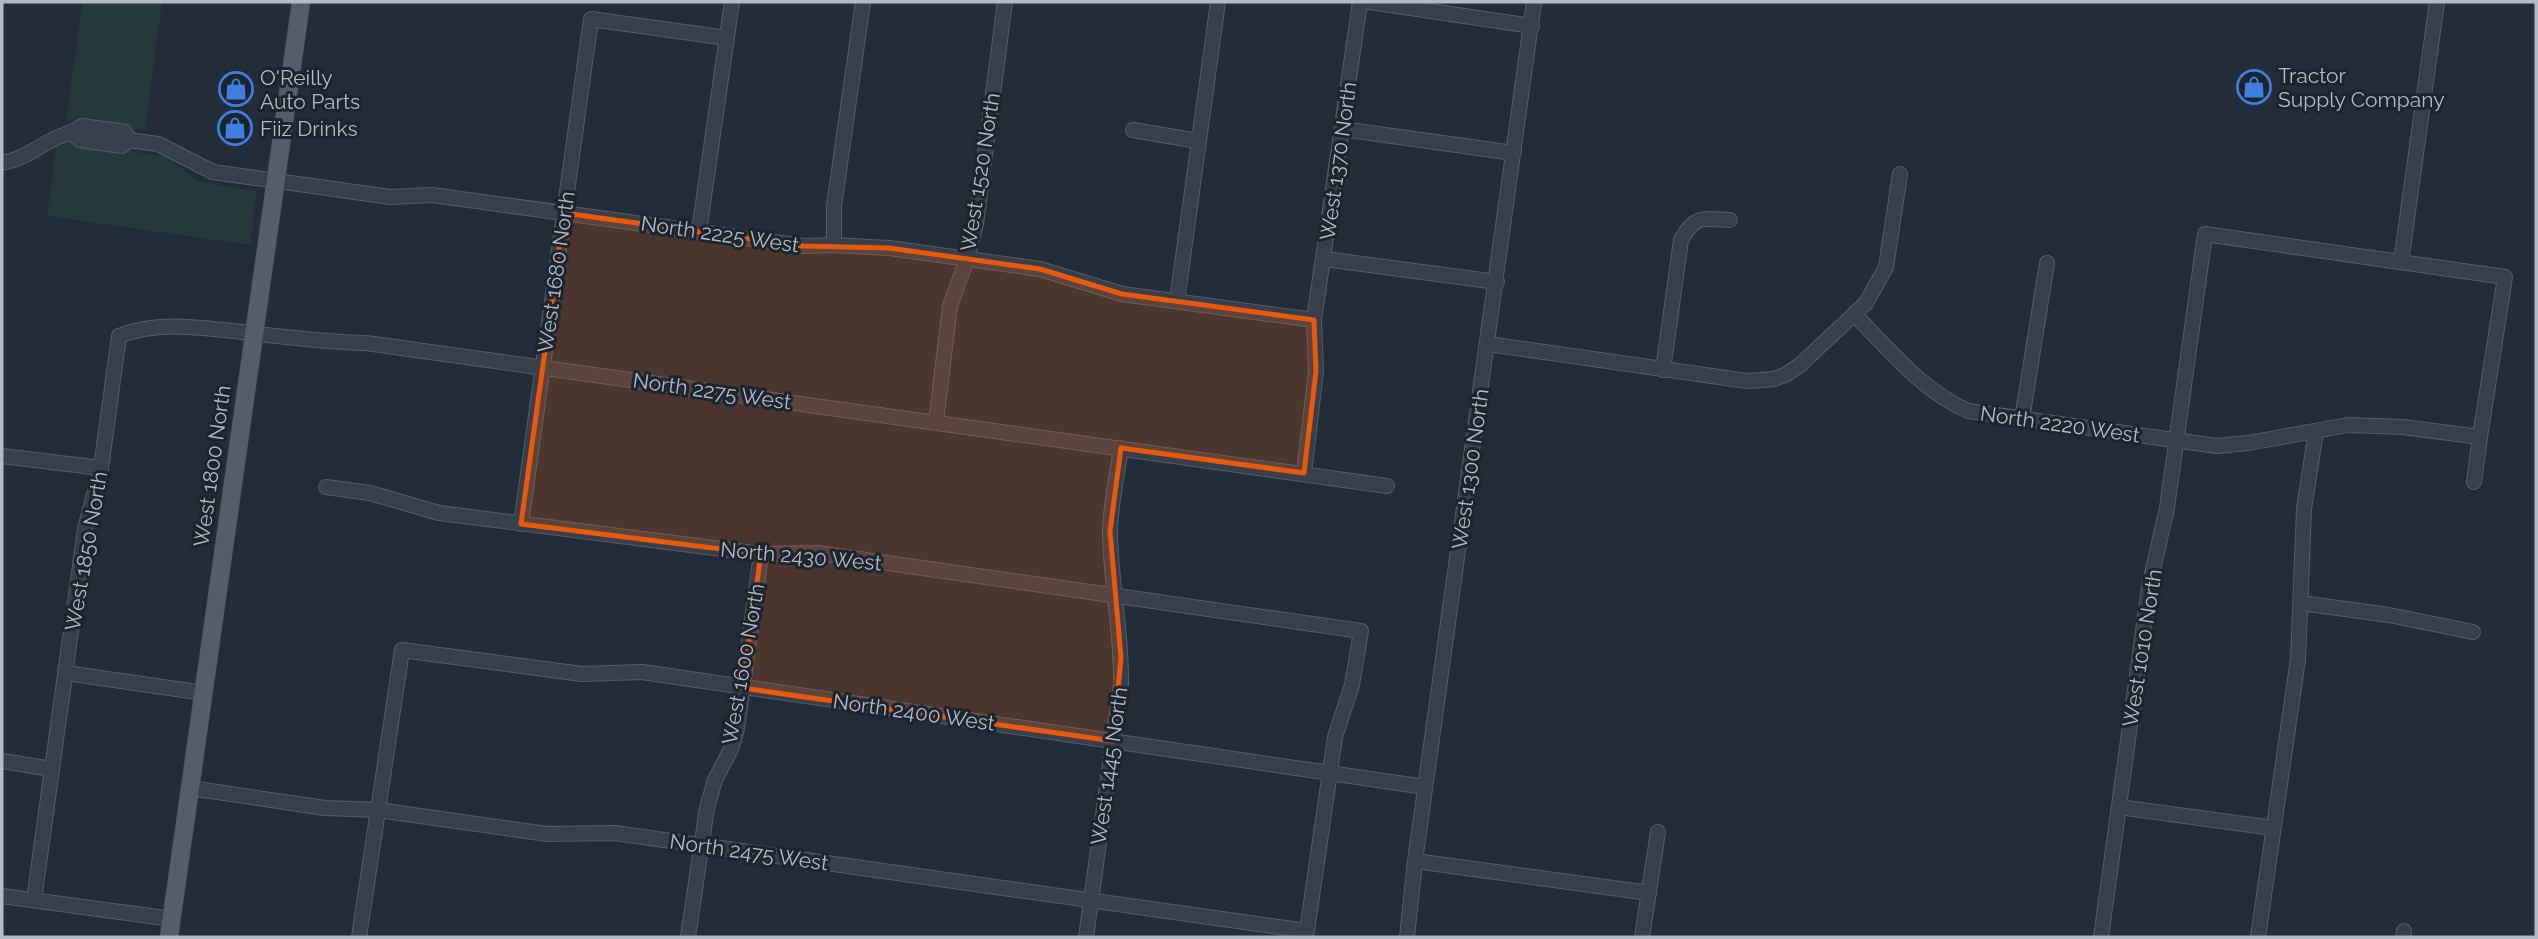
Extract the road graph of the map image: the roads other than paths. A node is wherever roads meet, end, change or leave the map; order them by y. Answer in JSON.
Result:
{"nodes":[{"id":1,"x":301,"y":2,"type":"edge"},
{"id":2,"x":732,"y":2,"type":"edge"},
{"id":3,"x":863,"y":2,"type":"edge"},
{"id":4,"x":1005,"y":2,"type":"edge"},
{"id":5,"x":1218,"y":2,"type":"edge"},
{"id":6,"x":1360,"y":2,"type":"edge"},
{"id":7,"x":1370,"y":2,"type":"edge"},
{"id":8,"x":1534,"y":2,"type":"edge"},
{"id":9,"x":2437,"y":2,"type":"edge"},
{"id":10,"x":1532,"y":26,"type":"junction"},
{"id":11,"x":727,"y":38,"type":"junction"},
{"id":12,"x":1342,"y":129,"type":"junction"},
{"id":13,"x":1133,"y":131,"type":"dead end"},
{"id":14,"x":1198,"y":141,"type":"junction"},
{"id":15,"x":1514,"y":153,"type":"junction"},
{"id":16,"x":2,"y":163,"type":"edge"},
{"id":17,"x":1900,"y":174,"type":"dead end"},
{"id":18,"x":275,"y":181,"type":"junction"},
{"id":19,"x":564,"y":212,"type":"junction"},
{"id":20,"x":1730,"y":220,"type":"dead end"},
{"id":21,"x":699,"y":232,"type":"junction"},
{"id":22,"x":834,"y":245,"type":"junction"},
{"id":23,"x":967,"y":259,"type":"junction"},
{"id":24,"x":1325,"y":259,"type":"junction"},
{"id":25,"x":2401,"y":262,"type":"junction"},
{"id":26,"x":2047,"y":263,"type":"dead end"},
{"id":27,"x":1497,"y":282,"type":"junction"},
{"id":28,"x":1177,"y":301,"type":"junction"},
{"id":29,"x":1854,"y":314,"type":"junction"},
{"id":30,"x":1314,"y":320,"type":"junction"},
{"id":31,"x":254,"y":334,"type":"junction"},
{"id":32,"x":1488,"y":344,"type":"junction"},
{"id":33,"x":543,"y":368,"type":"junction"},
{"id":34,"x":1663,"y":370,"type":"junction"},
{"id":35,"x":2022,"y":419,"type":"junction"},
{"id":36,"x":936,"y":422,"type":"junction"},
{"id":37,"x":2316,"y":431,"type":"junction"},
{"id":38,"x":2480,"y":438,"type":"junction"},
{"id":39,"x":2176,"y":441,"type":"junction"},
{"id":40,"x":1121,"y":448,"type":"junction"},
{"id":41,"x":2,"y":456,"type":"edge"},
{"id":42,"x":101,"y":468,"type":"junction"},
{"id":43,"x":1304,"y":473,"type":"junction"},
{"id":44,"x":2474,"y":482,"type":"dead end"},
{"id":45,"x":326,"y":486,"type":"dead end"},
{"id":46,"x":1387,"y":486,"type":"dead end"},
{"id":47,"x":521,"y":524,"type":"junction"},
{"id":48,"x":761,"y":554,"type":"junction"},
{"id":49,"x":1114,"y":595,"type":"junction"},
{"id":50,"x":2301,"y":603,"type":"junction"},
{"id":51,"x":2473,"y":632,"type":"dead end"},
{"id":52,"x":65,"y":673,"type":"junction"},
{"id":53,"x":742,"y":688,"type":"junction"},
{"id":54,"x":204,"y":693,"type":"junction"},
{"id":55,"x":1113,"y":741,"type":"junction"},
{"id":56,"x":2,"y":761,"type":"edge"},
{"id":57,"x":52,"y":769,"type":"junction"},
{"id":58,"x":1330,"y":773,"type":"junction"},
{"id":59,"x":1425,"y":787,"type":"junction"},
{"id":60,"x":190,"y":788,"type":"junction"},
{"id":61,"x":2119,"y":807,"type":"junction"},
{"id":62,"x":378,"y":810,"type":"junction"},
{"id":63,"x":2273,"y":828,"type":"junction"},
{"id":64,"x":1658,"y":832,"type":"dead end"},
{"id":65,"x":702,"y":846,"type":"junction"},
{"id":66,"x":1415,"y":861,"type":"junction"},
{"id":67,"x":1649,"y":893,"type":"junction"},
{"id":68,"x":2,"y":896,"type":"edge"},
{"id":69,"x":34,"y":900,"type":"junction"},
{"id":70,"x":1091,"y":900,"type":"junction"},
{"id":71,"x":171,"y":928,"type":"edge"},
{"id":72,"x":359,"y":937,"type":"edge"},
{"id":73,"x":688,"y":937,"type":"edge"},
{"id":74,"x":1086,"y":937,"type":"edge"},
{"id":75,"x":1407,"y":937,"type":"edge"},
{"id":76,"x":1642,"y":937,"type":"edge"},
{"id":77,"x":2101,"y":937,"type":"edge"},
{"id":78,"x":2258,"y":937,"type":"edge"}],
"edges":[{"from":1,"to":18,"type":"main road","name":"West 1800 North"},
{"from":2,"to":11,"type":"street"},
{"from":3,"to":22,"type":"street"},
{"from":4,"to":23,"type":"street","name":"West 1520 North"},
{"from":5,"to":14,"type":"street"},
{"from":6,"to":12,"type":"street","name":"West 1370 North"},
{"from":7,"to":10,"type":"street"},
{"from":8,"to":10,"type":"street","name":"West 1300 North"},
{"from":9,"to":25,"type":"street"},
{"from":10,"to":15,"type":"street","name":"West 1300 North"},
{"from":11,"to":19,"type":"street","name":"West 1680 North"},
{"from":11,"to":21,"type":"street"},
{"from":12,"to":15,"type":"street"},
{"from":12,"to":24,"type":"street","name":"West 1370 North"},
{"from":13,"to":14,"type":"street"},
{"from":14,"to":28,"type":"street"},
{"from":15,"to":27,"type":"street","name":"West 1300 North"},
{"from":16,"to":18,"type":"street","name":"North 2225 West"},
{"from":17,"to":29,"type":"street"},
{"from":18,"to":19,"type":"street","name":"North 2225 West"},
{"from":18,"to":31,"type":"main road","name":"West 1800 North"},
{"from":19,"to":21,"type":"street","name":"North 2225 West"},
{"from":19,"to":33,"type":"street","name":"West 1680 North"},
{"from":20,"to":34,"type":"street"},
{"from":21,"to":22,"type":"street","name":"North 2225 West"},
{"from":22,"to":23,"type":"street","name":"North 2225 West"},
{"from":23,"to":28,"type":"street","name":"North 2225 West"},
{"from":23,"to":36,"type":"street","name":"West 1520 North"},
{"from":24,"to":27,"type":"street"},
{"from":24,"to":30,"type":"street","name":"West 1370 North"},
{"from":25,"to":38,"type":"street"},
{"from":25,"to":39,"type":"street","name":"West 1010 North"},
{"from":26,"to":35,"type":"street"},
{"from":27,"to":32,"type":"street","name":"West 1300 North"},
{"from":28,"to":30,"type":"street","name":"North 2225 West"},
{"from":29,"to":34,"type":"street"},
{"from":29,"to":35,"type":"street","name":"North 2220 West"},
{"from":30,"to":43,"type":"street","name":"West 1370 North"},
{"from":31,"to":33,"type":"street","name":"North 2275 West"},
{"from":31,"to":42,"type":"street","name":"West 1850 North"},
{"from":31,"to":54,"type":"main road","name":"West 1800 North"},
{"from":32,"to":34,"type":"street"},
{"from":32,"to":59,"type":"street","name":"West 1300 North"},
{"from":33,"to":36,"type":"street","name":"North 2275 West"},
{"from":33,"to":47,"type":"street","name":"West 1680 North"},
{"from":35,"to":39,"type":"street","name":"North 2220 West"},
{"from":36,"to":40,"type":"street","name":"North 2275 West"},
{"from":37,"to":38,"type":"street","name":"North 2220 West"},
{"from":37,"to":39,"type":"street","name":"North 2220 West"},
{"from":37,"to":50,"type":"street"},
{"from":38,"to":44,"type":"street"},
{"from":39,"to":61,"type":"street","name":"West 1010 North"},
{"from":40,"to":43,"type":"street","name":"North 2275 West"},
{"from":40,"to":49,"type":"street","name":"West 1445 North"},
{"from":41,"to":42,"type":"street"},
{"from":42,"to":52,"type":"street","name":"West 1850 North"},
{"from":43,"to":46,"type":"street","name":"North 2275 West"},
{"from":45,"to":47,"type":"street","name":"North 2430 West"},
{"from":47,"to":48,"type":"street","name":"North 2430 West"},
{"from":48,"to":49,"type":"street","name":"North 2430 West"},
{"from":48,"to":53,"type":"street","name":"West 1600 North"},
{"from":49,"to":55,"type":"street","name":"West 1445 North"},
{"from":49,"to":58,"type":"street","name":"North 2430 West"},
{"from":50,"to":51,"type":"street"},
{"from":50,"to":63,"type":"street"},
{"from":52,"to":54,"type":"street"},
{"from":52,"to":57,"type":"street","name":"West 1850 North"},
{"from":53,"to":55,"type":"street","name":"North 2400 West"},
{"from":53,"to":62,"type":"street","name":"North 2400 West"},
{"from":53,"to":65,"type":"street","name":"West 1600 North"},
{"from":54,"to":60,"type":"main road","name":"West 1800 North"},
{"from":55,"to":58,"type":"street","name":"North 2400 West"},
{"from":55,"to":70,"type":"street","name":"West 1445 North"},
{"from":56,"to":57,"type":"street"},
{"from":57,"to":69,"type":"street","name":"West 1850 North"},
{"from":58,"to":59,"type":"street","name":"North 2400 West"},
{"from":58,"to":70,"type":"street","name":"North 2475 West"},
{"from":59,"to":66,"type":"street","name":"West 1300 North"},
{"from":60,"to":62,"type":"street","name":"North 2475 West"},
{"from":60,"to":71,"type":"main road","name":"West 1800 North"},
{"from":61,"to":63,"type":"street"},
{"from":61,"to":77,"type":"street","name":"West 1010 North"},
{"from":62,"to":65,"type":"street","name":"North 2475 West"},
{"from":62,"to":72,"type":"street"},
{"from":63,"to":78,"type":"street"},
{"from":64,"to":67,"type":"street"},
{"from":65,"to":70,"type":"street","name":"North 2475 West"},
{"from":65,"to":73,"type":"street","name":"West 1600 North"},
{"from":66,"to":67,"type":"street"},
{"from":66,"to":75,"type":"street","name":"West 1300 North"},
{"from":67,"to":76,"type":"street"},
{"from":68,"to":69,"type":"street"},
{"from":69,"to":71,"type":"street"},
{"from":70,"to":74,"type":"street","name":"West 1445 North"}]}
